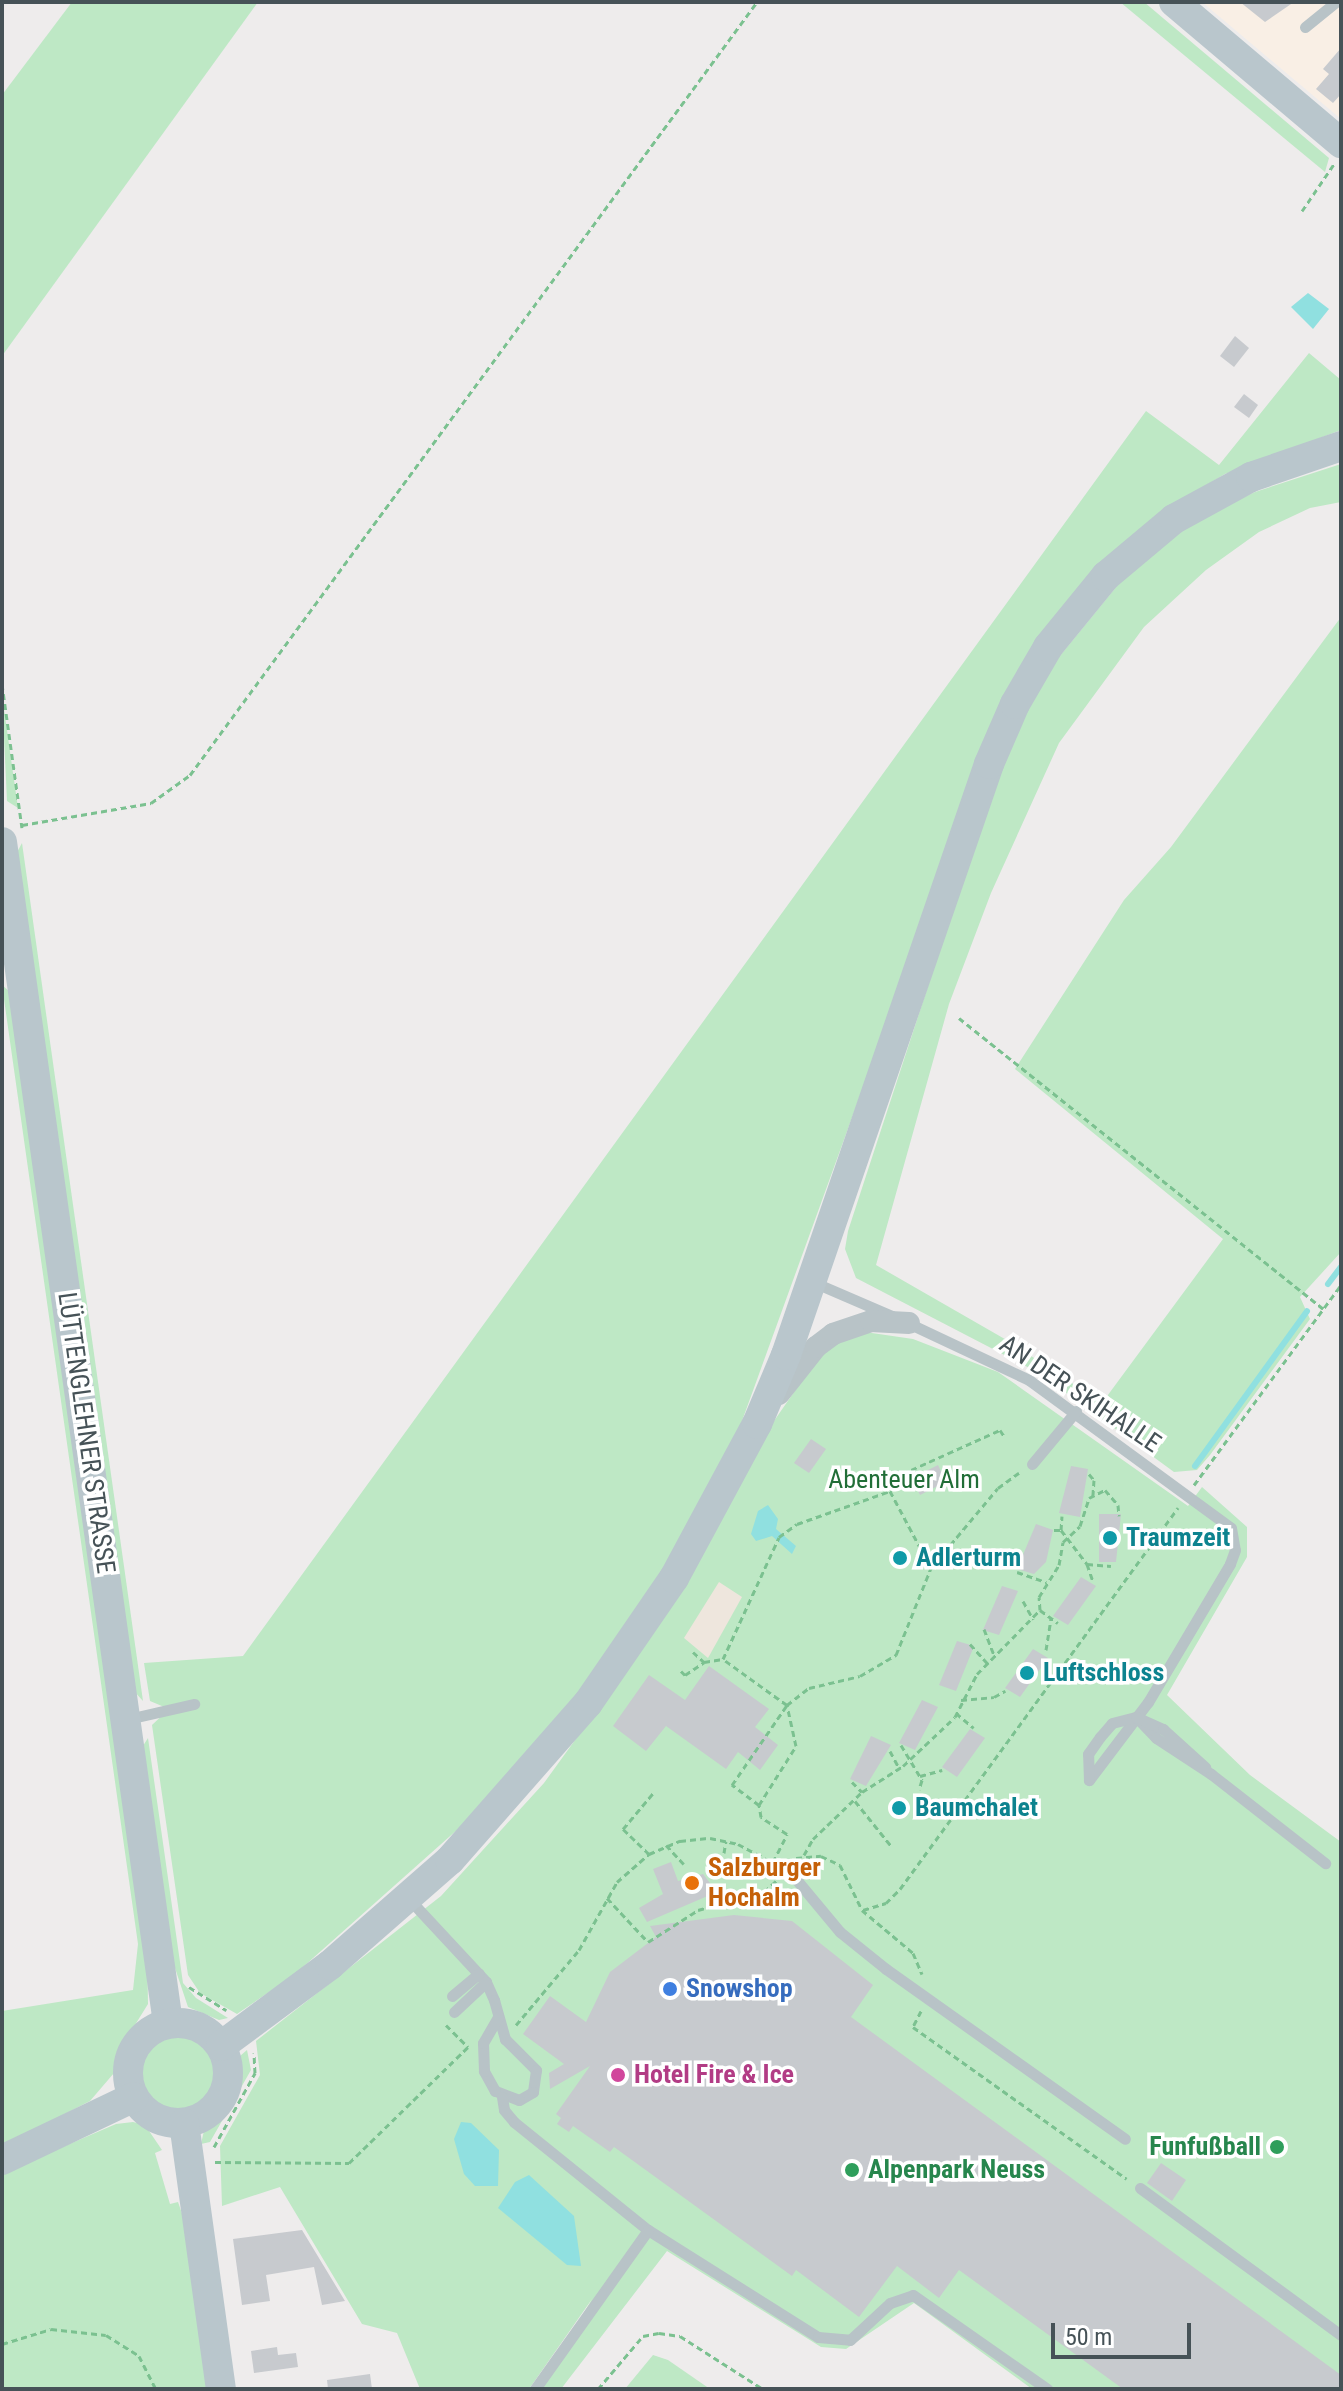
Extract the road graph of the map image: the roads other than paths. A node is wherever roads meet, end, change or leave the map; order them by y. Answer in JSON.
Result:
{"nodes":[{"id":1,"x":1174,"y":2,"type":"edge"},
{"id":2,"x":1336,"y":2,"type":"edge"},
{"id":3,"x":1305,"y":27,"type":"dead end"},
{"id":4,"x":1339,"y":141,"type":"edge"},
{"id":5,"x":1341,"y":446,"type":"edge"},
{"id":6,"x":7,"y":834,"type":"edge"},
{"id":7,"x":812,"y":1281,"type":"junction"},
{"id":8,"x":909,"y":1323,"type":"junction"},
{"id":9,"x":1076,"y":1411,"type":"junction"},
{"id":10,"x":757,"y":1424,"type":"junction"},
{"id":11,"x":1032,"y":1464,"type":"road end"},
{"id":12,"x":194,"y":1704,"type":"dead end"},
{"id":13,"x":1136,"y":1717,"type":"junction"},
{"id":14,"x":126,"y":1719,"type":"junction"},
{"id":15,"x":1089,"y":1780,"type":"dead end"},
{"id":16,"x":1325,"y":1863,"type":"dead end"},
{"id":17,"x":790,"y":1872,"type":"dead end"},
{"id":18,"x":409,"y":1899,"type":"junction"},
{"id":19,"x":483,"y":1978,"type":"junction"},
{"id":20,"x":452,"y":1996,"type":"dead end"},
{"id":21,"x":454,"y":2012,"type":"dead end"},
{"id":22,"x":498,"y":2017,"type":"junction"},
{"id":23,"x":168,"y":2023,"type":"junction"},
{"id":24,"x":231,"y":2039,"type":"junction"},
{"id":25,"x":134,"y":2097,"type":"junction"},
{"id":26,"x":502,"y":2097,"type":"junction"},
{"id":27,"x":184,"y":2123,"type":"junction"},
{"id":28,"x":1125,"y":2139,"type":"dead end"},
{"id":29,"x":2,"y":2160,"type":"edge"},
{"id":30,"x":1140,"y":2188,"type":"road end"},
{"id":31,"x":648,"y":2230,"type":"junction"},
{"id":32,"x":1341,"y":2335,"type":"edge"},
{"id":33,"x":221,"y":2389,"type":"edge"},
{"id":34,"x":535,"y":2389,"type":"edge"},
{"id":35,"x":1047,"y":2389,"type":"edge"}],
"edges":[{"from":1,"to":4,"type":"main road"},
{"from":2,"to":3,"type":"lane"},
{"from":5,"to":7,"type":"main road"},
{"from":6,"to":14,"type":"main road","name":"LÜTTENGLEHNER STRASSE"},
{"from":7,"to":8,"type":"lane","name":"AN DER SKIHALLE"},
{"from":7,"to":10,"type":"main road"},
{"from":8,"to":9,"type":"lane","name":"AN DER SKIHALLE"},
{"from":8,"to":10,"type":"street"},
{"from":9,"to":11,"type":"lane"},
{"from":9,"to":13,"type":"lane","name":"AN DER SKIHALLE"},
{"from":10,"to":18,"type":"main road"},
{"from":12,"to":14,"type":"lane"},
{"from":13,"to":15,"type":"lane","name":"AN DER SKIHALLE"},
{"from":13,"to":16,"type":"lane"},
{"from":14,"to":23,"type":"main road","name":"LÜTTENGLEHNER STRASSE"},
{"from":17,"to":28,"type":"lane"},
{"from":18,"to":19,"type":"lane"},
{"from":18,"to":24,"type":"main road"},
{"from":19,"to":20,"type":"lane"},
{"from":19,"to":21,"type":"lane"},
{"from":19,"to":22,"type":"lane"},
{"from":22,"to":26,"type":"lane"},
{"from":22,"to":26,"type":"lane"},
{"from":23,"to":24,"type":"main road"},
{"from":23,"to":25,"type":"main road"},
{"from":24,"to":27,"type":"main road"},
{"from":25,"to":27,"type":"main road"},
{"from":25,"to":29,"type":"main road"},
{"from":26,"to":31,"type":"lane"},
{"from":27,"to":33,"type":"main road"},
{"from":30,"to":32,"type":"lane"},
{"from":31,"to":34,"type":"lane"},
{"from":31,"to":35,"type":"lane"}]}
